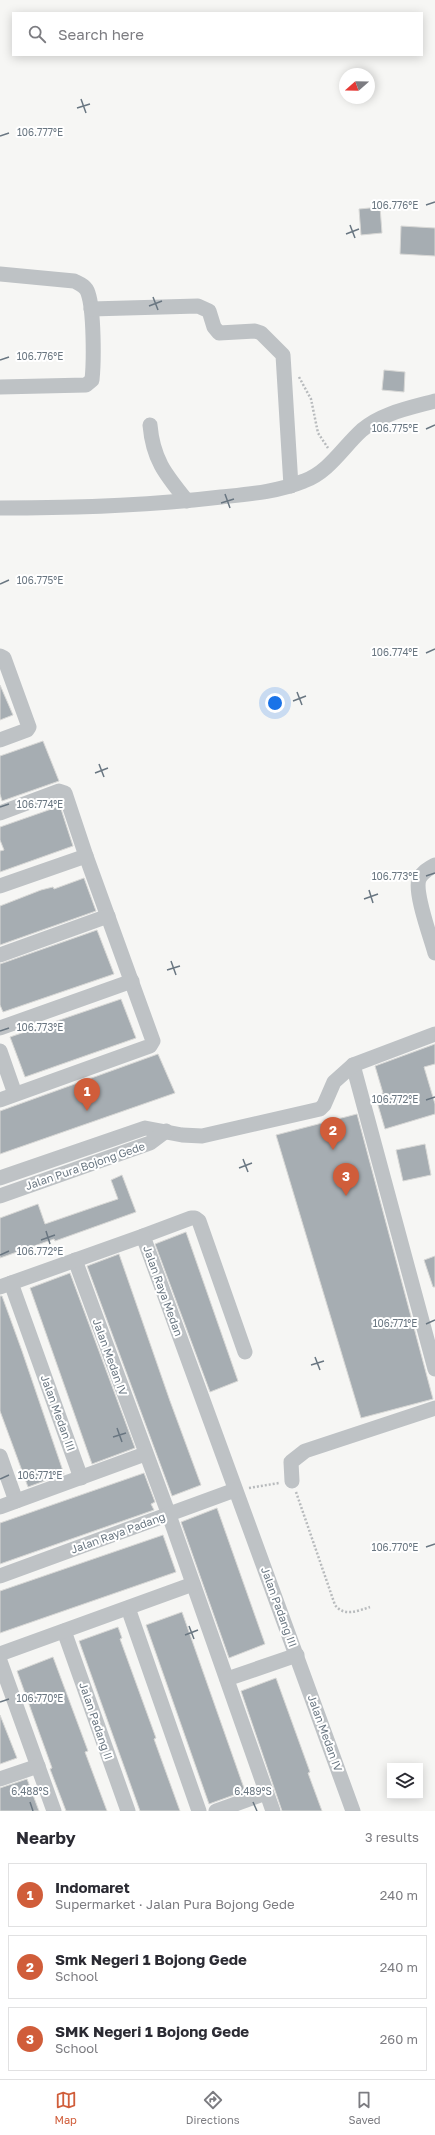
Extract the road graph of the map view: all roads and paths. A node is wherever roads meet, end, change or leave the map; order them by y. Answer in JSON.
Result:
{"nodes":[{"id":1,"x":0,"y":274,"type":"edge"},
{"id":2,"x":91,"y":309,"type":"junction"},
{"id":3,"x":296,"y":372,"type":"dead end"},
{"id":4,"x":0,"y":387,"type":"edge"},
{"id":5,"x":435,"y":401,"type":"edge"},
{"id":6,"x":150,"y":426,"type":"dead end"},
{"id":7,"x":337,"y":456,"type":"junction"},
{"id":8,"x":291,"y":486,"type":"junction"},
{"id":9,"x":187,"y":501,"type":"junction"},
{"id":10,"x":0,"y":508,"type":"edge"},
{"id":11,"x":0,"y":656,"type":"edge"},
{"id":12,"x":0,"y":740,"type":"edge"},
{"id":13,"x":0,"y":813,"type":"edge"},
{"id":14,"x":86,"y":856,"type":"junction"},
{"id":15,"x":435,"y":865,"type":"edge"},
{"id":16,"x":0,"y":886,"type":"edge"},
{"id":17,"x":108,"y":916,"type":"junction"},
{"id":18,"x":435,"y":953,"type":"edge"},
{"id":19,"x":0,"y":955,"type":"edge"},
{"id":20,"x":132,"y":981,"type":"junction"},
{"id":21,"x":0,"y":1028,"type":"edge"},
{"id":22,"x":435,"y":1034,"type":"edge"},
{"id":23,"x":0,"y":1051,"type":"edge"},
{"id":24,"x":353,"y":1065,"type":"junction"},
{"id":25,"x":15,"y":1094,"type":"junction"},
{"id":26,"x":0,"y":1100,"type":"edge"},
{"id":27,"x":166,"y":1131,"type":"junction"},
{"id":28,"x":0,"y":1178,"type":"edge"},
{"id":29,"x":0,"y":1196,"type":"edge"},
{"id":30,"x":143,"y":1236,"type":"junction"},
{"id":31,"x":75,"y":1260,"type":"junction"},
{"id":32,"x":6,"y":1285,"type":"edge"},
{"id":33,"x":244,"y":1352,"type":"dead end"},
{"id":34,"x":435,"y":1369,"type":"edge"},
{"id":35,"x":435,"y":1408,"type":"edge"},
{"id":36,"x":145,"y":1454,"type":"junction"},
{"id":37,"x":0,"y":1456,"type":"edge"},
{"id":38,"x":81,"y":1478,"type":"junction"},
{"id":39,"x":292,"y":1481,"type":"junction"},
{"id":40,"x":235,"y":1490,"type":"junction"},
{"id":41,"x":16,"y":1501,"type":"junction"},
{"id":42,"x":0,"y":1507,"type":"edge"},
{"id":43,"x":169,"y":1515,"type":"junction"},
{"id":44,"x":0,"y":1576,"type":"edge"},
{"id":45,"x":193,"y":1584,"type":"junction"},
{"id":46,"x":370,"y":1607,"type":"dead end"},
{"id":47,"x":128,"y":1608,"type":"junction"},
{"id":48,"x":64,"y":1631,"type":"junction"},
{"id":49,"x":0,"y":1654,"type":"edge"},
{"id":50,"x":297,"y":1655,"type":"junction"},
{"id":51,"x":0,"y":1661,"type":"edge"},
{"id":52,"x":228,"y":1679,"type":"junction"},
{"id":53,"x":38,"y":1766,"type":"junction"},
{"id":54,"x":0,"y":1780,"type":"edge"},
{"id":55,"x":266,"y":1793,"type":"junction"},
{"id":56,"x":54,"y":1811,"type":"edge"},
{"id":57,"x":128,"y":1811,"type":"edge"},
{"id":58,"x":199,"y":1811,"type":"edge"},
{"id":59,"x":216,"y":1811,"type":"edge"},
{"id":60,"x":273,"y":1811,"type":"edge"},
{"id":61,"x":353,"y":1811,"type":"edge"}],
"edges":[{"from":1,"to":2,"type":"street"},
{"from":2,"to":4,"type":"street"},
{"from":2,"to":8,"type":"street"},
{"from":3,"to":7,"type":"path"},
{"from":5,"to":7,"type":"street"},
{"from":6,"to":9,"type":"street"},
{"from":7,"to":8,"type":"street"},
{"from":8,"to":9,"type":"street"},
{"from":9,"to":10,"type":"street"},
{"from":11,"to":12,"type":"street"},
{"from":13,"to":14,"type":"street"},
{"from":14,"to":16,"type":"street"},
{"from":14,"to":17,"type":"street"},
{"from":15,"to":18,"type":"street"},
{"from":17,"to":19,"type":"street"},
{"from":17,"to":20,"type":"street"},
{"from":20,"to":21,"type":"street"},
{"from":20,"to":25,"type":"street"},
{"from":22,"to":24,"type":"street"},
{"from":23,"to":25,"type":"street"},
{"from":24,"to":27,"type":"street"},
{"from":24,"to":34,"type":"street"},
{"from":25,"to":26,"type":"street"},
{"from":27,"to":28,"type":"street"},
{"from":27,"to":29,"type":"street","name":"Jalan Pura Bojong Gede"},
{"from":30,"to":31,"type":"street","name":"Jalan Raya Medan"},
{"from":30,"to":33,"type":"street"},
{"from":30,"to":40,"type":"street","name":"Jalan Raya Medan"},
{"from":31,"to":32,"type":"street","name":"Jalan Raya Medan"},
{"from":31,"to":36,"type":"street","name":"Jalan Medan IV"},
{"from":32,"to":38,"type":"street","name":"Jalan Medan III"},
{"from":35,"to":39,"type":"street"},
{"from":36,"to":38,"type":"street"},
{"from":36,"to":43,"type":"street","name":"Jalan Medan IV"},
{"from":37,"to":41,"type":"street"},
{"from":38,"to":41,"type":"street"},
{"from":39,"to":40,"type":"path"},
{"from":39,"to":46,"type":"path"},
{"from":40,"to":43,"type":"street","name":"Jalan Raya Padang"},
{"from":40,"to":50,"type":"street","name":"Jalan Padang III"},
{"from":41,"to":42,"type":"street"},
{"from":43,"to":44,"type":"street","name":"Jalan Raya Padang"},
{"from":43,"to":45,"type":"street"},
{"from":45,"to":47,"type":"street"},
{"from":45,"to":52,"type":"street"},
{"from":47,"to":48,"type":"street"},
{"from":47,"to":58,"type":"street"},
{"from":48,"to":49,"type":"street"},
{"from":48,"to":57,"type":"street","name":"Jalan Padang II"},
{"from":50,"to":52,"type":"street","name":"Jalan Padang III"},
{"from":50,"to":61,"type":"street","name":"Jalan Medan IV"},
{"from":51,"to":53,"type":"street"},
{"from":52,"to":55,"type":"street"},
{"from":53,"to":54,"type":"street"},
{"from":53,"to":56,"type":"street"},
{"from":55,"to":59,"type":"street"},
{"from":55,"to":60,"type":"street"}]}
